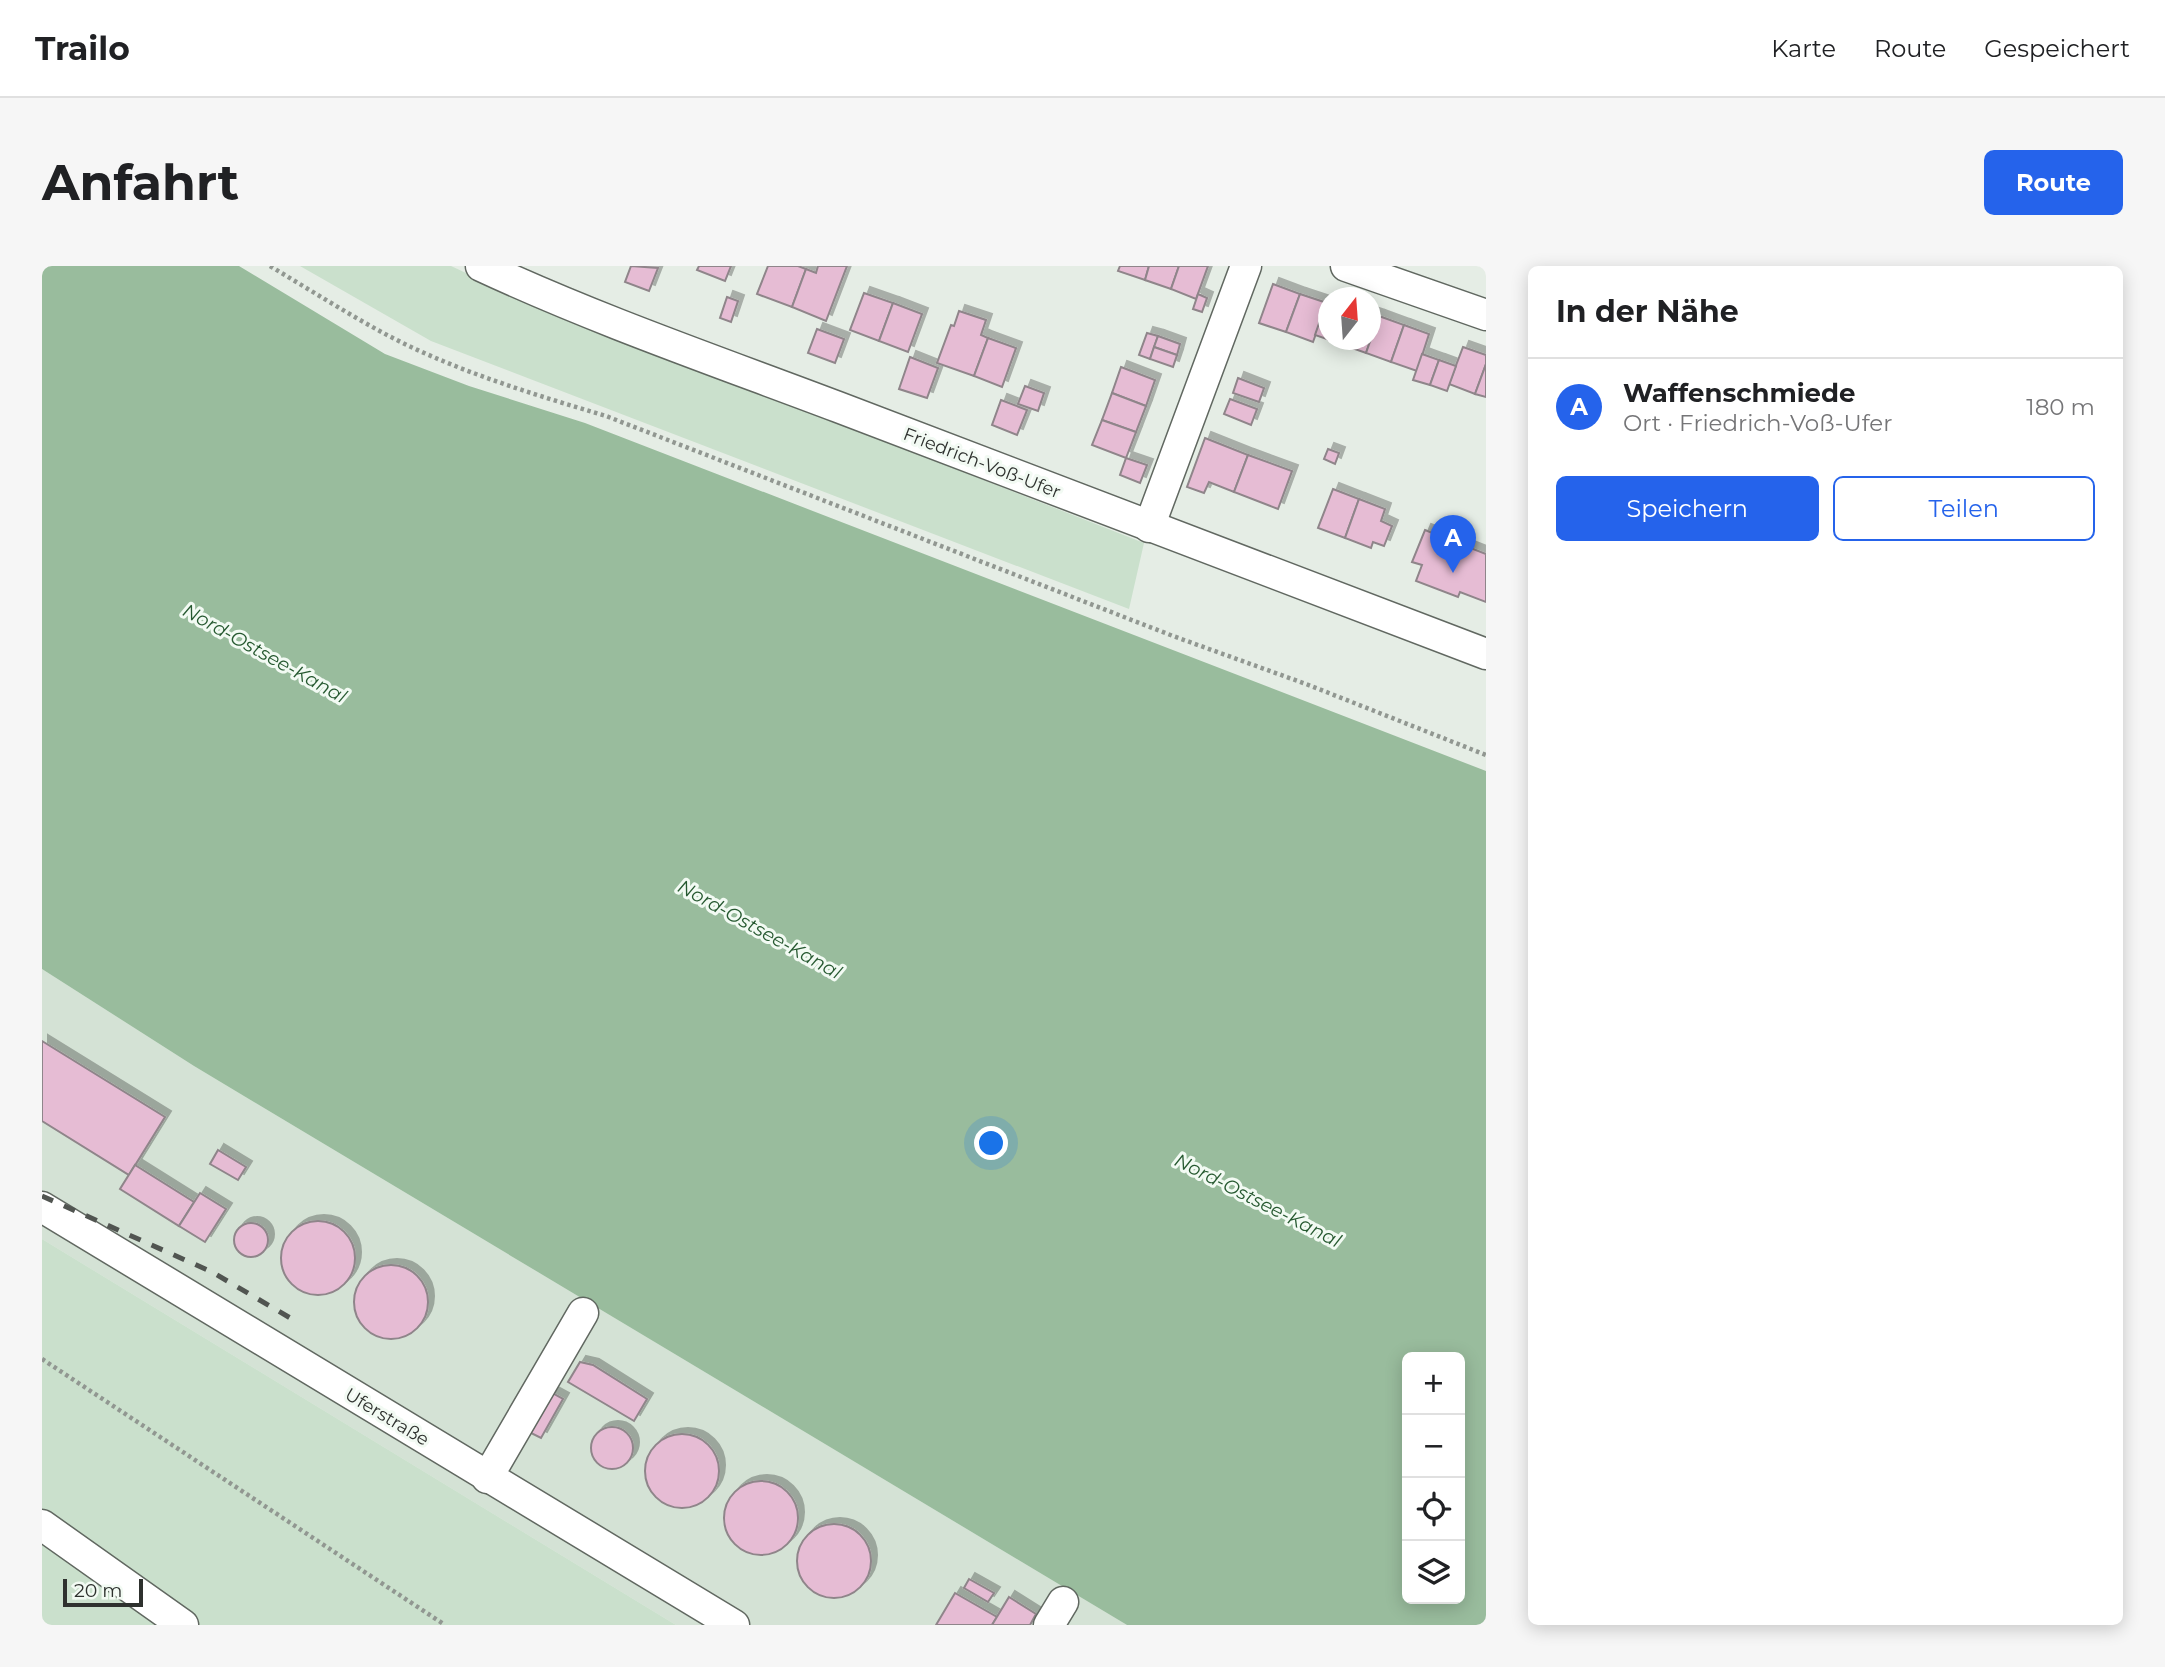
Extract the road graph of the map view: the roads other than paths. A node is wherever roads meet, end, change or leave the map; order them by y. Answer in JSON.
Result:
{"nodes":[{"id":1,"x":481,"y":266,"type":"edge"},
{"id":2,"x":1246,"y":266,"type":"edge"},
{"id":3,"x":1346,"y":266,"type":"edge"},
{"id":4,"x":1486,"y":314,"type":"edge"},
{"id":5,"x":1149,"y":527,"type":"junction"},
{"id":6,"x":1486,"y":654,"type":"edge"},
{"id":7,"x":42,"y":1207,"type":"edge"},
{"id":8,"x":583,"y":1313,"type":"dead end"},
{"id":9,"x":487,"y":1478,"type":"junction"},
{"id":10,"x":42,"y":1525,"type":"edge"},
{"id":11,"x":183,"y":1625,"type":"edge"},
{"id":12,"x":734,"y":1625,"type":"edge"}],
"edges":[{"from":1,"to":5,"type":"street","name":"Friedrich-Voß-Ufer"},
{"from":2,"to":5,"type":"street"},
{"from":3,"to":4,"type":"street"},
{"from":5,"to":6,"type":"street","name":"Friedrich-Voß-Ufer"},
{"from":7,"to":9,"type":"street","name":"Uferstraße"},
{"from":8,"to":9,"type":"street"},
{"from":9,"to":12,"type":"street","name":"Uferstraße"},
{"from":10,"to":11,"type":"street"}]}
